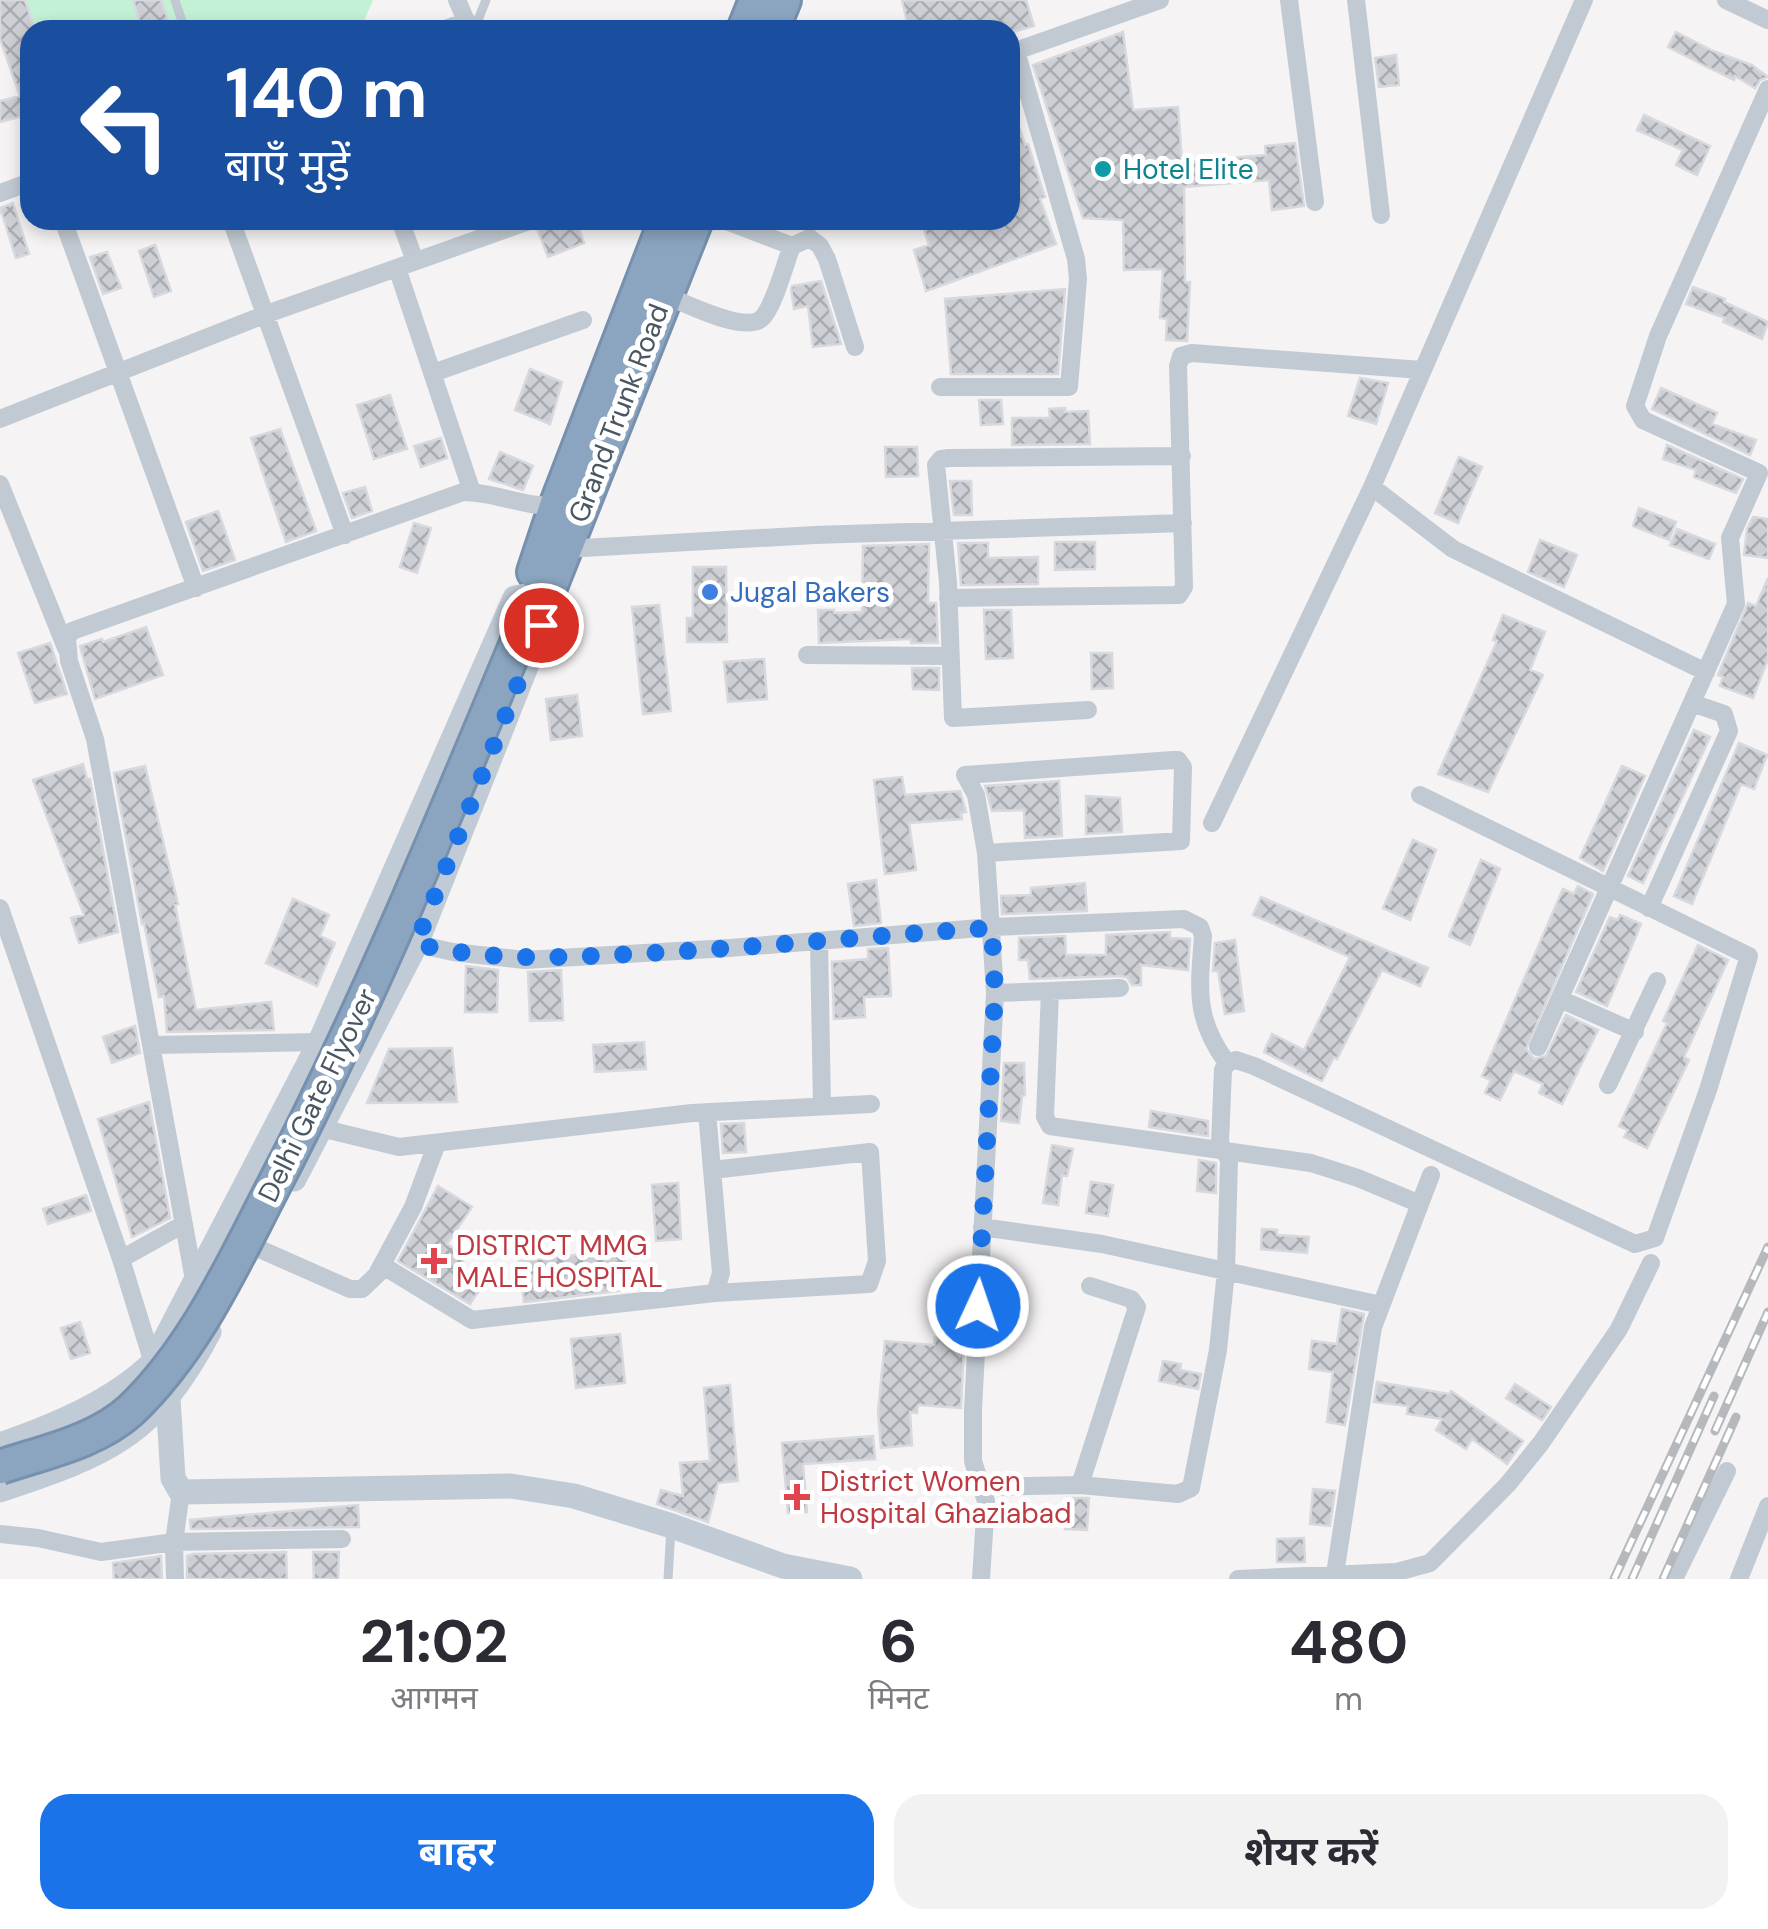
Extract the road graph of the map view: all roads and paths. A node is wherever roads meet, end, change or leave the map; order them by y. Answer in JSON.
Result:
{"nodes":[{"id":1,"x":1160,"y":0,"type":"edge"},
{"id":2,"x":1289,"y":0,"type":"edge"},
{"id":3,"x":1356,"y":0,"type":"edge"},
{"id":4,"x":1584,"y":0,"type":"edge"},
{"id":5,"x":1726,"y":0,"type":"edge"},
{"id":6,"x":1768,"y":20,"type":"edge"},
{"id":7,"x":1020,"y":50,"type":"edge"},
{"id":8,"x":1020,"y":75,"type":"edge"},
{"id":9,"x":1768,"y":89,"type":"edge"},
{"id":10,"x":1315,"y":202,"type":"dead end"},
{"id":11,"x":1380,"y":215,"type":"dead end"},
{"id":12,"x":67,"y":230,"type":"edge"},
{"id":13,"x":234,"y":230,"type":"edge"},
{"id":14,"x":401,"y":230,"type":"edge"},
{"id":15,"x":504,"y":230,"type":"edge"},
{"id":16,"x":662,"y":230,"type":"edge"},
{"id":17,"x":692,"y":230,"type":"edge"},
{"id":18,"x":750,"y":230,"type":"edge"},
{"id":19,"x":792,"y":246,"type":"junction"},
{"id":20,"x":406,"y":265,"type":"junction"},
{"id":21,"x":665,"y":295,"type":"junction"},
{"id":22,"x":264,"y":315,"type":"junction"},
{"id":23,"x":583,"y":320,"type":"dead end"},
{"id":24,"x":855,"y":347,"type":"dead end"},
{"id":25,"x":1422,"y":370,"type":"junction"},
{"id":26,"x":432,"y":373,"type":"junction"},
{"id":27,"x":118,"y":376,"type":"junction"},
{"id":28,"x":940,"y":388,"type":"dead end"},
{"id":29,"x":0,"y":419,"type":"edge"},
{"id":30,"x":1182,"y":456,"type":"junction"},
{"id":31,"x":0,"y":484,"type":"edge"},
{"id":32,"x":1372,"y":487,"type":"junction"},
{"id":33,"x":472,"y":492,"type":"junction"},
{"id":34,"x":556,"y":506,"type":"junction"},
{"id":35,"x":1183,"y":523,"type":"junction"},
{"id":36,"x":944,"y":532,"type":"junction"},
{"id":37,"x":345,"y":535,"type":"junction"},
{"id":38,"x":565,"y":549,"type":"junction"},
{"id":39,"x":196,"y":588,"type":"junction"},
{"id":40,"x":948,"y":598,"type":"junction"},
{"id":41,"x":531,"y":610,"type":"junction"},
{"id":42,"x":66,"y":648,"type":"junction"},
{"id":43,"x":806,"y":656,"type":"dead end"},
{"id":44,"x":950,"y":656,"type":"junction"},
{"id":45,"x":1706,"y":672,"type":"junction"},
{"id":46,"x":1692,"y":703,"type":"junction"},
{"id":47,"x":1088,"y":710,"type":"dead end"},
{"id":48,"x":1420,"y":794,"type":"dead end"},
{"id":49,"x":1212,"y":823,"type":"dead end"},
{"id":50,"x":986,"y":854,"type":"junction"},
{"id":51,"x":1610,"y":890,"type":"junction"},
{"id":52,"x":0,"y":908,"type":"edge"},
{"id":53,"x":1650,"y":908,"type":"junction"},
{"id":54,"x":992,"y":928,"type":"junction"},
{"id":55,"x":819,"y":940,"type":"junction"},
{"id":56,"x":416,"y":944,"type":"junction"},
{"id":57,"x":1657,"y":981,"type":"dead end"},
{"id":58,"x":1120,"y":988,"type":"dead end"},
{"id":59,"x":1050,"y":991,"type":"junction"},
{"id":60,"x":995,"y":993,"type":"junction"},
{"id":61,"x":1560,"y":999,"type":"junction"},
{"id":62,"x":1635,"y":1032,"type":"junction"},
{"id":63,"x":320,"y":1042,"type":"junction"},
{"id":64,"x":152,"y":1045,"type":"junction"},
{"id":65,"x":1538,"y":1047,"type":"dead end"},
{"id":66,"x":1227,"y":1063,"type":"junction"},
{"id":67,"x":1608,"y":1086,"type":"dead end"},
{"id":68,"x":871,"y":1104,"type":"dead end"},
{"id":69,"x":822,"y":1106,"type":"junction"},
{"id":70,"x":707,"y":1112,"type":"junction"},
{"id":71,"x":284,"y":1113,"type":"junction"},
{"id":72,"x":321,"y":1130,"type":"junction"},
{"id":73,"x":437,"y":1143,"type":"junction"},
{"id":74,"x":1224,"y":1152,"type":"junction"},
{"id":75,"x":712,"y":1170,"type":"junction"},
{"id":76,"x":1431,"y":1174,"type":"dead end"},
{"id":77,"x":1420,"y":1204,"type":"junction"},
{"id":78,"x":184,"y":1224,"type":"junction"},
{"id":79,"x":982,"y":1227,"type":"junction"},
{"id":80,"x":255,"y":1246,"type":"junction"},
{"id":81,"x":121,"y":1259,"type":"junction"},
{"id":82,"x":1651,"y":1263,"type":"dead end"},
{"id":83,"x":1226,"y":1271,"type":"junction"},
{"id":84,"x":378,"y":1272,"type":"junction"},
{"id":85,"x":195,"y":1286,"type":"junction"},
{"id":86,"x":1090,"y":1286,"type":"dead end"},
{"id":87,"x":715,"y":1292,"type":"junction"},
{"id":88,"x":1380,"y":1305,"type":"junction"},
{"id":89,"x":153,"y":1363,"type":"junction"},
{"id":90,"x":168,"y":1398,"type":"junction"},
{"id":91,"x":58,"y":1421,"type":"junction"},
{"id":92,"x":147,"y":1421,"type":"junction"},
{"id":93,"x":0,"y":1445,"type":"edge"},
{"id":94,"x":79,"y":1461,"type":"junction"},
{"id":95,"x":172,"y":1464,"type":"junction"},
{"id":96,"x":0,"y":1467,"type":"edge"},
{"id":97,"x":1727,"y":1471,"type":"dead end"},
{"id":98,"x":1080,"y":1485,"type":"junction"},
{"id":99,"x":984,"y":1487,"type":"junction"},
{"id":100,"x":0,"y":1490,"type":"edge"},
{"id":101,"x":181,"y":1492,"type":"junction"},
{"id":102,"x":1768,"y":1506,"type":"edge"},
{"id":103,"x":672,"y":1526,"type":"junction"},
{"id":104,"x":0,"y":1534,"type":"edge"},
{"id":105,"x":342,"y":1539,"type":"dead end"},
{"id":106,"x":174,"y":1542,"type":"junction"},
{"id":107,"x":782,"y":1572,"type":"edge"},
{"id":108,"x":1335,"y":1574,"type":"junction"},
{"id":109,"x":1405,"y":1575,"type":"edge"},
{"id":110,"x":174,"y":1579,"type":"edge"},
{"id":111,"x":668,"y":1579,"type":"edge"},
{"id":112,"x":850,"y":1579,"type":"edge"},
{"id":113,"x":981,"y":1579,"type":"edge"},
{"id":114,"x":1238,"y":1579,"type":"edge"},
{"id":115,"x":1674,"y":1579,"type":"edge"},
{"id":116,"x":1739,"y":1579,"type":"edge"}],
"edges":[{"from":1,"to":7,"type":"street"},
{"from":2,"to":10,"type":"street"},
{"from":3,"to":11,"type":"street"},
{"from":4,"to":25,"type":"street"},
{"from":5,"to":6,"type":"street"},
{"from":8,"to":28,"type":"street"},
{"from":9,"to":45,"type":"street"},
{"from":12,"to":27,"type":"street"},
{"from":13,"to":22,"type":"street"},
{"from":14,"to":20,"type":"street"},
{"from":15,"to":20,"type":"street"},
{"from":16,"to":34,"type":"highway","name":"Grand Trunk Road"},
{"from":17,"to":21,"type":"highway","name":"Grand Trunk Road"},
{"from":18,"to":19,"type":"street"},
{"from":19,"to":21,"type":"street"},
{"from":19,"to":24,"type":"street"},
{"from":20,"to":22,"type":"street"},
{"from":20,"to":26,"type":"street"},
{"from":21,"to":38,"type":"highway","name":"Grand Trunk Road"},
{"from":22,"to":27,"type":"street"},
{"from":22,"to":37,"type":"street"},
{"from":23,"to":26,"type":"street"},
{"from":25,"to":30,"type":"street"},
{"from":25,"to":32,"type":"street"},
{"from":26,"to":33,"type":"street"},
{"from":27,"to":29,"type":"street"},
{"from":27,"to":39,"type":"street"},
{"from":30,"to":35,"type":"street"},
{"from":30,"to":36,"type":"street"},
{"from":31,"to":42,"type":"street"},
{"from":32,"to":45,"type":"street"},
{"from":32,"to":49,"type":"street"},
{"from":33,"to":34,"type":"street"},
{"from":33,"to":37,"type":"street"},
{"from":34,"to":41,"type":"highway","name":"Grand Trunk Road"},
{"from":35,"to":36,"type":"street"},
{"from":35,"to":40,"type":"street"},
{"from":36,"to":38,"type":"street"},
{"from":36,"to":40,"type":"street"},
{"from":37,"to":39,"type":"street"},
{"from":38,"to":41,"type":"highway","name":"Grand Trunk Road"},
{"from":39,"to":42,"type":"street"},
{"from":40,"to":44,"type":"street"},
{"from":41,"to":56,"type":"main road"},
{"from":41,"to":63,"type":"main road"},
{"from":41,"to":96,"type":"highway","name":"Delhi Gate Flyover","bridge":true},
{"from":42,"to":64,"type":"street"},
{"from":43,"to":44,"type":"street"},
{"from":44,"to":47,"type":"street"},
{"from":45,"to":46,"type":"street"},
{"from":46,"to":51,"type":"street"},
{"from":46,"to":53,"type":"street"},
{"from":48,"to":51,"type":"street"},
{"from":50,"to":50,"type":"street"},
{"from":50,"to":54,"type":"street"},
{"from":51,"to":53,"type":"street"},
{"from":51,"to":61,"type":"street"},
{"from":52,"to":81,"type":"street"},
{"from":53,"to":66,"type":"street"},
{"from":54,"to":55,"type":"street"},
{"from":54,"to":60,"type":"street"},
{"from":54,"to":66,"type":"street"},
{"from":55,"to":56,"type":"street"},
{"from":55,"to":69,"type":"street"},
{"from":56,"to":72,"type":"main road"},
{"from":57,"to":62,"type":"street"},
{"from":58,"to":59,"type":"street"},
{"from":59,"to":60,"type":"street"},
{"from":59,"to":74,"type":"street"},
{"from":60,"to":79,"type":"street"},
{"from":61,"to":62,"type":"street"},
{"from":61,"to":65,"type":"street"},
{"from":62,"to":67,"type":"street"},
{"from":63,"to":64,"type":"street"},
{"from":63,"to":71,"type":"main road"},
{"from":64,"to":78,"type":"street"},
{"from":66,"to":74,"type":"street"},
{"from":68,"to":69,"type":"street"},
{"from":69,"to":70,"type":"street"},
{"from":70,"to":73,"type":"street"},
{"from":70,"to":75,"type":"street"},
{"from":71,"to":72,"type":"street"},
{"from":71,"to":85,"type":"main road"},
{"from":72,"to":73,"type":"street"},
{"from":72,"to":80,"type":"main road"},
{"from":73,"to":84,"type":"street"},
{"from":74,"to":77,"type":"street"},
{"from":74,"to":83,"type":"street"},
{"from":75,"to":87,"type":"street"},
{"from":75,"to":87,"type":"street"},
{"from":76,"to":77,"type":"street"},
{"from":77,"to":88,"type":"street"},
{"from":78,"to":81,"type":"street"},
{"from":78,"to":85,"type":"street"},
{"from":79,"to":83,"type":"street"},
{"from":79,"to":99,"type":"street"},
{"from":80,"to":84,"type":"street"},
{"from":80,"to":90,"type":"main road"},
{"from":81,"to":89,"type":"street"},
{"from":82,"to":109,"type":"street"},
{"from":83,"to":88,"type":"street"},
{"from":83,"to":98,"type":"street"},
{"from":84,"to":87,"type":"street"},
{"from":85,"to":89,"type":"main road"},
{"from":86,"to":98,"type":"street"},
{"from":88,"to":108,"type":"street"},
{"from":89,"to":91,"type":"main road"},
{"from":90,"to":92,"type":"main road"},
{"from":90,"to":95,"type":"main road"},
{"from":91,"to":93,"type":"main road"},
{"from":91,"to":94,"type":"main road"},
{"from":92,"to":94,"type":"main road"},
{"from":92,"to":95,"type":"main road"},
{"from":94,"to":100,"type":"main road"},
{"from":95,"to":101,"type":"main road"},
{"from":97,"to":115,"type":"street"},
{"from":98,"to":99,"type":"street"},
{"from":99,"to":113,"type":"street"},
{"from":101,"to":103,"type":"main road"},
{"from":101,"to":106,"type":"street"},
{"from":102,"to":116,"type":"street"},
{"from":103,"to":107,"type":"main road"},
{"from":103,"to":111,"type":"lane"},
{"from":104,"to":106,"type":"street"},
{"from":105,"to":106,"type":"street"},
{"from":106,"to":110,"type":"street"},
{"from":107,"to":112,"type":"main road"},
{"from":108,"to":109,"type":"street"},
{"from":108,"to":114,"type":"street"}]}
